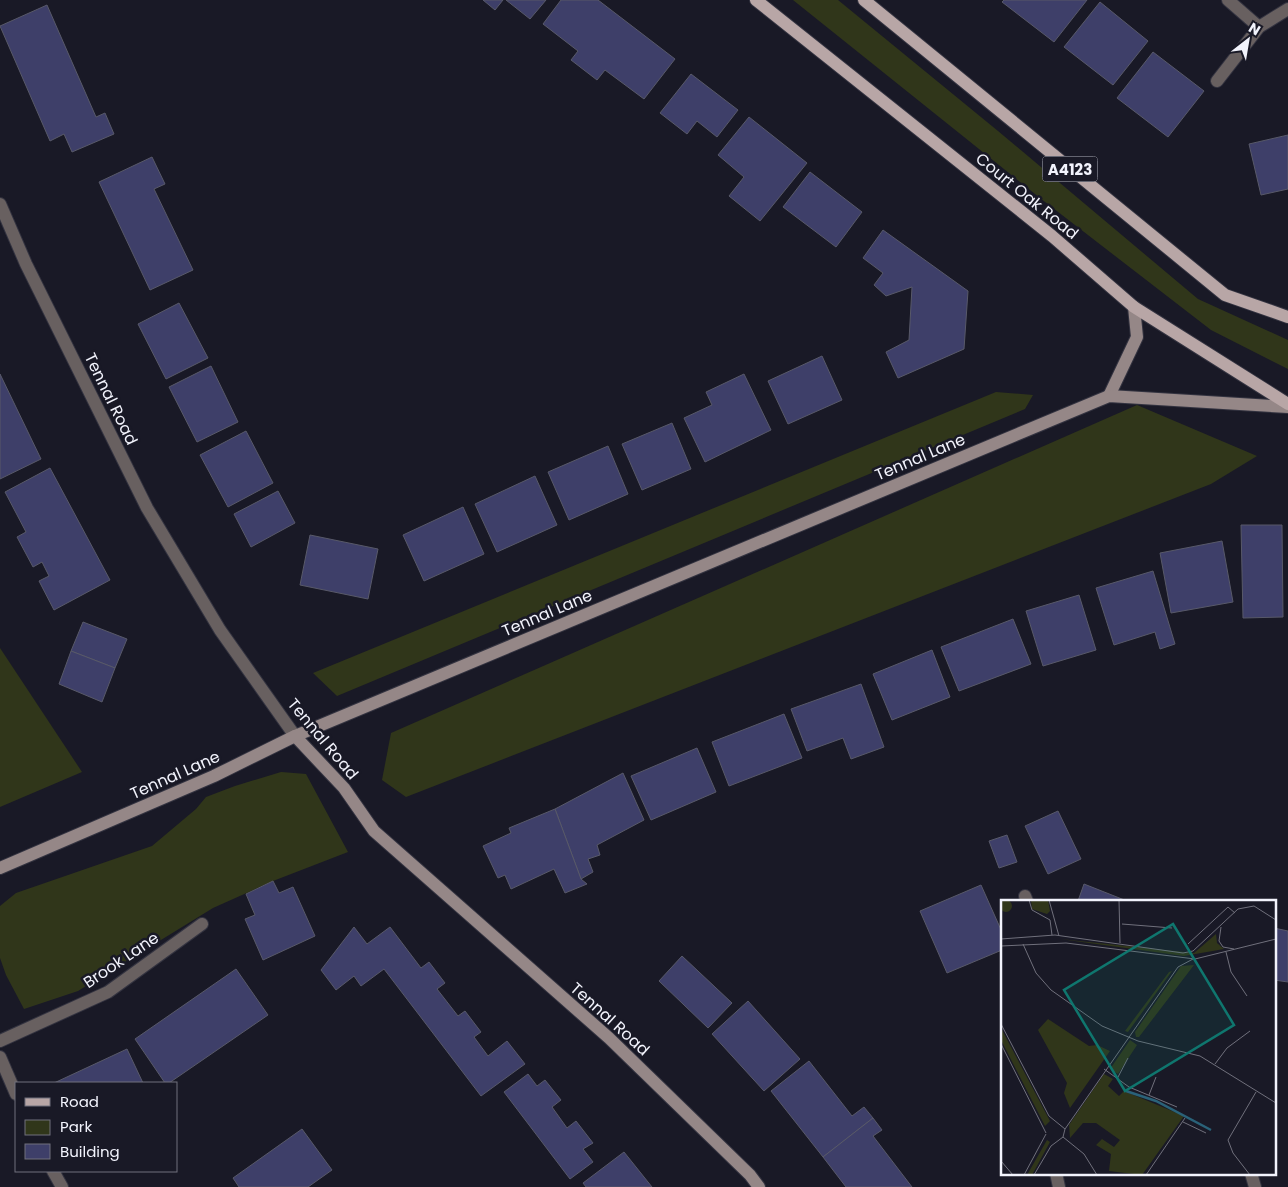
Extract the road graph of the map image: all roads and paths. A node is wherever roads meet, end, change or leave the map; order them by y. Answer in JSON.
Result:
{"nodes":[{"id":1,"x":756,"y":0,"type":"edge"},
{"id":2,"x":864,"y":0,"type":"edge"},
{"id":3,"x":1228,"y":0,"type":"edge"},
{"id":4,"x":1288,"y":9,"type":"edge"},
{"id":5,"x":1259,"y":27,"type":"junction"},
{"id":6,"x":1217,"y":81,"type":"dead end"},
{"id":7,"x":0,"y":204,"type":"edge"},
{"id":8,"x":1134,"y":307,"type":"junction"},
{"id":9,"x":1288,"y":318,"type":"edge"},
{"id":10,"x":1109,"y":396,"type":"junction"},
{"id":11,"x":1288,"y":405,"type":"edge"},
{"id":12,"x":295,"y":736,"type":"junction"},
{"id":13,"x":0,"y":868,"type":"edge"},
{"id":14,"x":202,"y":924,"type":"dead end"},
{"id":15,"x":0,"y":1042,"type":"edge"},
{"id":16,"x":0,"y":1058,"type":"edge"},
{"id":17,"x":15,"y":1092,"type":"edge"},
{"id":18,"x":54,"y":1172,"type":"edge"},
{"id":19,"x":1056,"y":1174,"type":"edge"},
{"id":20,"x":1252,"y":1174,"type":"edge"},
{"id":21,"x":62,"y":1187,"type":"edge"},
{"id":22,"x":759,"y":1187,"type":"edge"},
{"id":23,"x":1058,"y":1187,"type":"edge"},
{"id":24,"x":1255,"y":1187,"type":"edge"}],
"edges":[{"from":1,"to":8,"type":"main road","name":"Court Oak Road"},
{"from":2,"to":9,"type":"main road","number":"A4123"},
{"from":3,"to":5,"type":"street"},
{"from":4,"to":5,"type":"street"},
{"from":5,"to":6,"type":"street"},
{"from":7,"to":12,"type":"street","name":"Tennal Road"},
{"from":8,"to":10,"type":"street"},
{"from":8,"to":11,"type":"main road","name":"Court Oak Road"},
{"from":10,"to":11,"type":"street","name":"Tennal Lane"},
{"from":10,"to":12,"type":"street","name":"Tennal Lane"},
{"from":12,"to":13,"type":"street","name":"Tennal Lane"},
{"from":12,"to":22,"type":"street","name":"Tennal Road"},
{"from":14,"to":15,"type":"street","name":"Brook Lane"},
{"from":16,"to":17,"type":"street"},
{"from":18,"to":21,"type":"street"},
{"from":19,"to":23,"type":"street"},
{"from":20,"to":24,"type":"street"}]}
